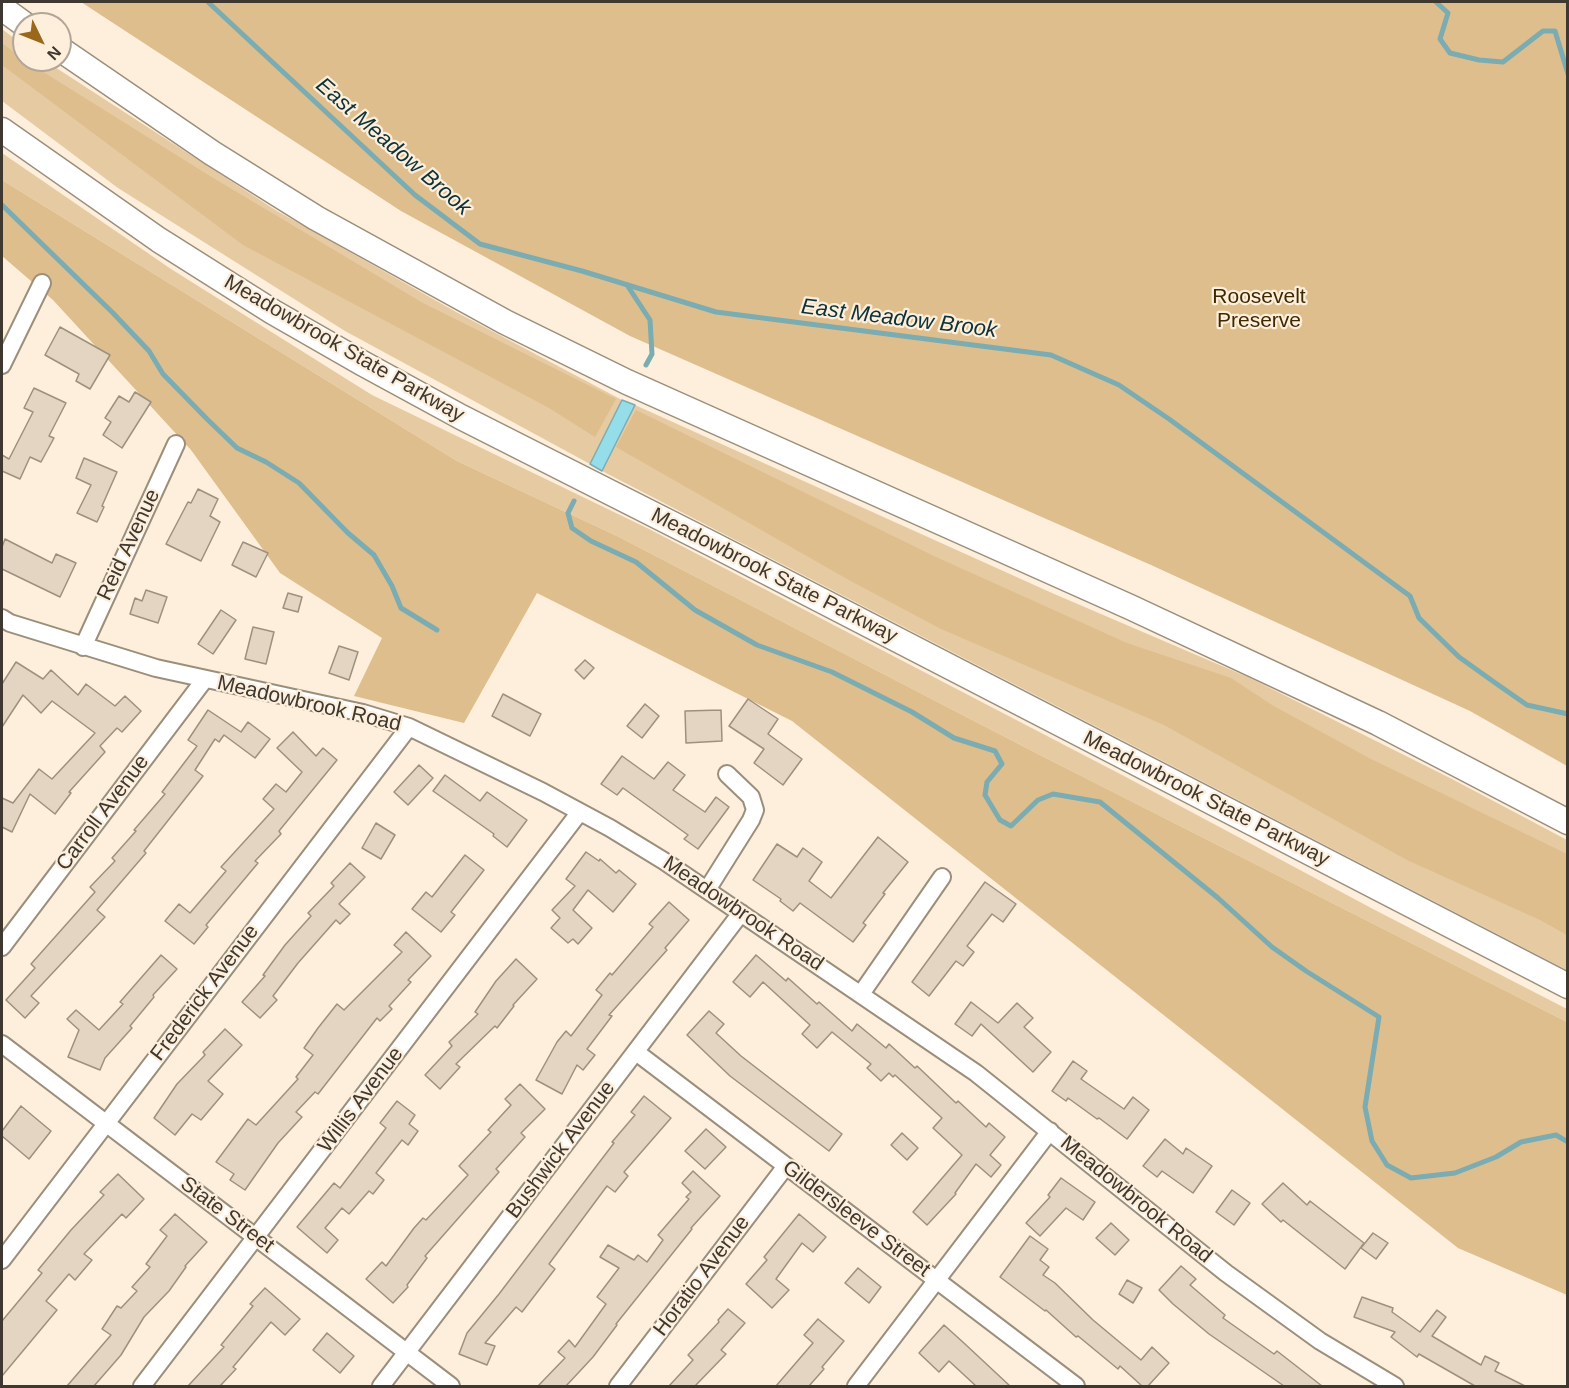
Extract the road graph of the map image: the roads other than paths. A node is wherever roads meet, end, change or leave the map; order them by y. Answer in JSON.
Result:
{"nodes":[{"id":1,"x":72,"y":57,"type":"edge"},
{"id":2,"x":2,"y":130,"type":"edge"},
{"id":3,"x":42,"y":283,"type":"dead end"},
{"id":4,"x":2,"y":365,"type":"edge"},
{"id":5,"x":176,"y":444,"type":"dead end"},
{"id":6,"x":4,"y":625,"type":"edge"},
{"id":7,"x":83,"y":647,"type":"junction"},
{"id":8,"x":205,"y":679,"type":"junction"},
{"id":9,"x":409,"y":727,"type":"junction"},
{"id":10,"x":727,"y":774,"type":"dead end"},
{"id":11,"x":579,"y":813,"type":"junction"},
{"id":12,"x":1568,"y":822,"type":"edge"},
{"id":13,"x":942,"y":877,"type":"dead end"},
{"id":14,"x":707,"y":890,"type":"junction"},
{"id":15,"x":741,"y":913,"type":"junction"},
{"id":16,"x":2,"y":947,"type":"edge"},
{"id":17,"x":1568,"y":986,"type":"edge"},
{"id":18,"x":861,"y":994,"type":"junction"},
{"id":19,"x":2,"y":1044,"type":"edge"},
{"id":20,"x":636,"y":1052,"type":"junction"},
{"id":21,"x":105,"y":1123,"type":"junction"},
{"id":22,"x":1050,"y":1131,"type":"junction"},
{"id":23,"x":786,"y":1166,"type":"junction"},
{"id":24,"x":256,"y":1237,"type":"junction"},
{"id":25,"x":2,"y":1260,"type":"edge"},
{"id":26,"x":936,"y":1280,"type":"junction"},
{"id":27,"x":407,"y":1353,"type":"junction"},
{"id":28,"x":142,"y":1386,"type":"edge"},
{"id":29,"x":381,"y":1386,"type":"edge"},
{"id":30,"x":451,"y":1386,"type":"edge"},
{"id":31,"x":618,"y":1386,"type":"edge"},
{"id":32,"x":856,"y":1386,"type":"edge"},
{"id":33,"x":1076,"y":1386,"type":"edge"},
{"id":34,"x":1395,"y":1386,"type":"edge"}],
"edges":[{"from":1,"to":12,"type":"highway"},
{"from":2,"to":17,"type":"highway","name":"Meadowbrook State Parkway"},
{"from":3,"to":4,"type":"street"},
{"from":5,"to":7,"type":"street","name":"Reid Avenue"},
{"from":6,"to":7,"type":"street","name":"Meadowbrook Road"},
{"from":7,"to":8,"type":"street","name":"Meadowbrook Road"},
{"from":8,"to":9,"type":"street","name":"Meadowbrook Road"},
{"from":8,"to":16,"type":"street","name":"Carroll Avenue"},
{"from":9,"to":11,"type":"street","name":"Meadowbrook Road"},
{"from":9,"to":21,"type":"street","name":"Frederick Avenue"},
{"from":10,"to":14,"type":"street"},
{"from":11,"to":14,"type":"street","name":"Meadowbrook Road"},
{"from":11,"to":24,"type":"street","name":"Willis Avenue"},
{"from":13,"to":18,"type":"street"},
{"from":14,"to":15,"type":"street","name":"Meadowbrook Road"},
{"from":15,"to":18,"type":"street","name":"Meadowbrook Road"},
{"from":15,"to":20,"type":"street","name":"Bushwick Avenue"},
{"from":18,"to":22,"type":"street","name":"Meadowbrook Road"},
{"from":19,"to":21,"type":"street","name":"State Street"},
{"from":20,"to":23,"type":"street","name":"Gildersleeve Street"},
{"from":20,"to":27,"type":"street","name":"Bushwick Avenue"},
{"from":21,"to":24,"type":"street","name":"State Street"},
{"from":21,"to":25,"type":"street","name":"Frederick Avenue"},
{"from":22,"to":26,"type":"street"},
{"from":22,"to":34,"type":"street","name":"Meadowbrook Road"},
{"from":23,"to":26,"type":"street","name":"Gildersleeve Street"},
{"from":23,"to":31,"type":"street","name":"Horatio Avenue"},
{"from":24,"to":27,"type":"street","name":"State Street"},
{"from":24,"to":28,"type":"street","name":"Willis Avenue"},
{"from":26,"to":32,"type":"street"},
{"from":26,"to":33,"type":"street","name":"Gildersleeve Street"},
{"from":27,"to":29,"type":"street","name":"Bushwick Avenue"},
{"from":27,"to":30,"type":"street","name":"State Street"}]}
